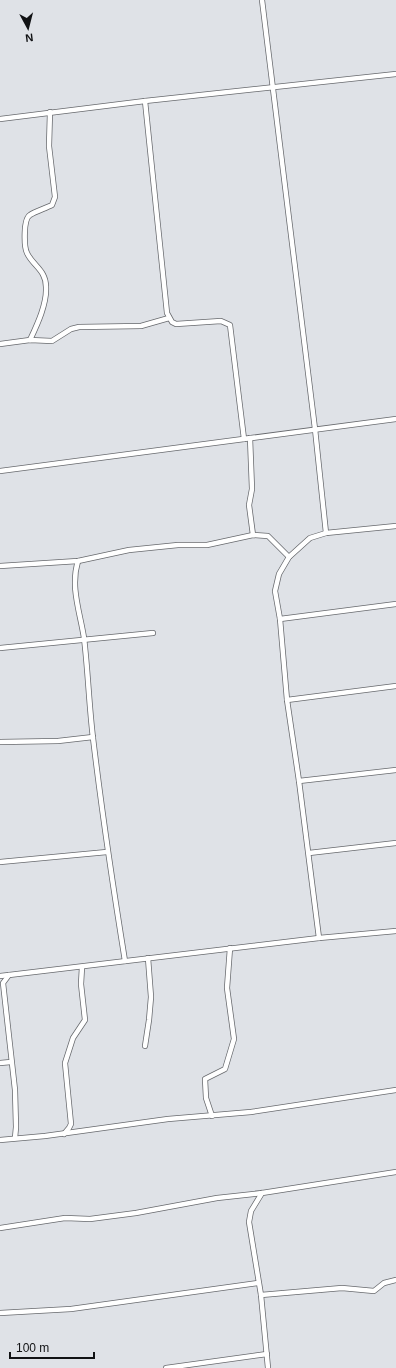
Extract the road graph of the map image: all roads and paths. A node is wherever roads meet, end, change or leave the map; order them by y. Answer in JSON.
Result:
{"nodes":[{"id":1,"x":262,"y":0,"type":"edge"},
{"id":2,"x":396,"y":74,"type":"edge"},
{"id":3,"x":273,"y":88,"type":"junction"},
{"id":4,"x":145,"y":101,"type":"junction"},
{"id":5,"x":50,"y":112,"type":"junction"},
{"id":6,"x":0,"y":118,"type":"edge"},
{"id":7,"x":169,"y":318,"type":"junction"},
{"id":8,"x":30,"y":340,"type":"junction"},
{"id":9,"x":0,"y":344,"type":"edge"},
{"id":10,"x":396,"y":419,"type":"edge"},
{"id":11,"x":315,"y":429,"type":"junction"},
{"id":12,"x":250,"y":438,"type":"junction"},
{"id":13,"x":244,"y":439,"type":"junction"},
{"id":14,"x":0,"y":471,"type":"edge"},
{"id":15,"x":396,"y":526,"type":"edge"},
{"id":16,"x":326,"y":533,"type":"junction"},
{"id":17,"x":253,"y":536,"type":"junction"},
{"id":18,"x":289,"y":557,"type":"junction"},
{"id":19,"x":78,"y":561,"type":"junction"},
{"id":20,"x":0,"y":566,"type":"edge"},
{"id":21,"x":396,"y":604,"type":"edge"},
{"id":22,"x":280,"y":619,"type":"junction"},
{"id":23,"x":153,"y":633,"type":"dead end"},
{"id":24,"x":84,"y":638,"type":"junction"},
{"id":25,"x":0,"y":648,"type":"edge"},
{"id":26,"x":396,"y":686,"type":"edge"},
{"id":27,"x":287,"y":700,"type":"junction"},
{"id":28,"x":93,"y":737,"type":"junction"},
{"id":29,"x":0,"y":742,"type":"edge"},
{"id":30,"x":396,"y":770,"type":"edge"},
{"id":31,"x":299,"y":782,"type":"junction"},
{"id":32,"x":396,"y":843,"type":"edge"},
{"id":33,"x":107,"y":852,"type":"junction"},
{"id":34,"x":309,"y":854,"type":"junction"},
{"id":35,"x":0,"y":862,"type":"edge"},
{"id":36,"x":396,"y":931,"type":"edge"},
{"id":37,"x":319,"y":938,"type":"junction"},
{"id":38,"x":230,"y":948,"type":"junction"},
{"id":39,"x":148,"y":958,"type":"junction"},
{"id":40,"x":125,"y":961,"type":"junction"},
{"id":41,"x":82,"y":967,"type":"junction"},
{"id":42,"x":9,"y":975,"type":"junction"},
{"id":43,"x":0,"y":976,"type":"edge"},
{"id":44,"x":145,"y":1046,"type":"dead end"},
{"id":45,"x":11,"y":1062,"type":"junction"},
{"id":46,"x":0,"y":1063,"type":"edge"},
{"id":47,"x":396,"y":1090,"type":"edge"},
{"id":48,"x":212,"y":1116,"type":"junction"},
{"id":49,"x":64,"y":1134,"type":"junction"},
{"id":50,"x":15,"y":1138,"type":"junction"},
{"id":51,"x":0,"y":1140,"type":"edge"},
{"id":52,"x":396,"y":1172,"type":"edge"},
{"id":53,"x":262,"y":1193,"type":"junction"},
{"id":54,"x":0,"y":1228,"type":"edge"},
{"id":55,"x":396,"y":1280,"type":"edge"},
{"id":56,"x":258,"y":1283,"type":"junction"},
{"id":57,"x":260,"y":1295,"type":"junction"},
{"id":58,"x":0,"y":1313,"type":"edge"},
{"id":59,"x":267,"y":1354,"type":"junction"},
{"id":60,"x":166,"y":1368,"type":"edge"},
{"id":61,"x":268,"y":1368,"type":"edge"}],
"edges":[{"from":1,"to":3,"type":"street"},
{"from":2,"to":3,"type":"street"},
{"from":3,"to":4,"type":"street"},
{"from":3,"to":11,"type":"street"},
{"from":4,"to":5,"type":"street"},
{"from":4,"to":7,"type":"street"},
{"from":5,"to":6,"type":"street"},
{"from":5,"to":8,"type":"street"},
{"from":7,"to":8,"type":"street"},
{"from":7,"to":13,"type":"street"},
{"from":8,"to":9,"type":"street"},
{"from":10,"to":11,"type":"street"},
{"from":11,"to":12,"type":"street"},
{"from":11,"to":16,"type":"street"},
{"from":12,"to":13,"type":"street"},
{"from":12,"to":17,"type":"street"},
{"from":13,"to":14,"type":"street"},
{"from":15,"to":16,"type":"street"},
{"from":16,"to":18,"type":"street"},
{"from":17,"to":18,"type":"street"},
{"from":17,"to":19,"type":"street"},
{"from":18,"to":22,"type":"street"},
{"from":19,"to":20,"type":"street"},
{"from":19,"to":24,"type":"street"},
{"from":21,"to":22,"type":"street"},
{"from":22,"to":27,"type":"street"},
{"from":23,"to":24,"type":"street"},
{"from":24,"to":25,"type":"street"},
{"from":24,"to":28,"type":"street"},
{"from":26,"to":27,"type":"street"},
{"from":27,"to":31,"type":"street"},
{"from":28,"to":29,"type":"street"},
{"from":28,"to":33,"type":"street"},
{"from":30,"to":31,"type":"street"},
{"from":31,"to":34,"type":"street"},
{"from":32,"to":34,"type":"street"},
{"from":33,"to":35,"type":"street"},
{"from":33,"to":40,"type":"street"},
{"from":34,"to":37,"type":"street"},
{"from":36,"to":37,"type":"street"},
{"from":37,"to":38,"type":"street"},
{"from":38,"to":39,"type":"street"},
{"from":38,"to":48,"type":"street"},
{"from":39,"to":40,"type":"street"},
{"from":39,"to":44,"type":"street"},
{"from":40,"to":41,"type":"street"},
{"from":41,"to":42,"type":"street"},
{"from":41,"to":49,"type":"street"},
{"from":42,"to":43,"type":"street"},
{"from":42,"to":45,"type":"street"},
{"from":45,"to":46,"type":"street"},
{"from":45,"to":50,"type":"street"},
{"from":47,"to":48,"type":"street"},
{"from":48,"to":49,"type":"street"},
{"from":49,"to":50,"type":"street"},
{"from":50,"to":51,"type":"street"},
{"from":52,"to":53,"type":"street"},
{"from":53,"to":54,"type":"street"},
{"from":53,"to":56,"type":"street"},
{"from":55,"to":57,"type":"street"},
{"from":56,"to":57,"type":"street"},
{"from":56,"to":58,"type":"street"},
{"from":57,"to":59,"type":"street"},
{"from":59,"to":60,"type":"street"},
{"from":59,"to":61,"type":"street"}]}
